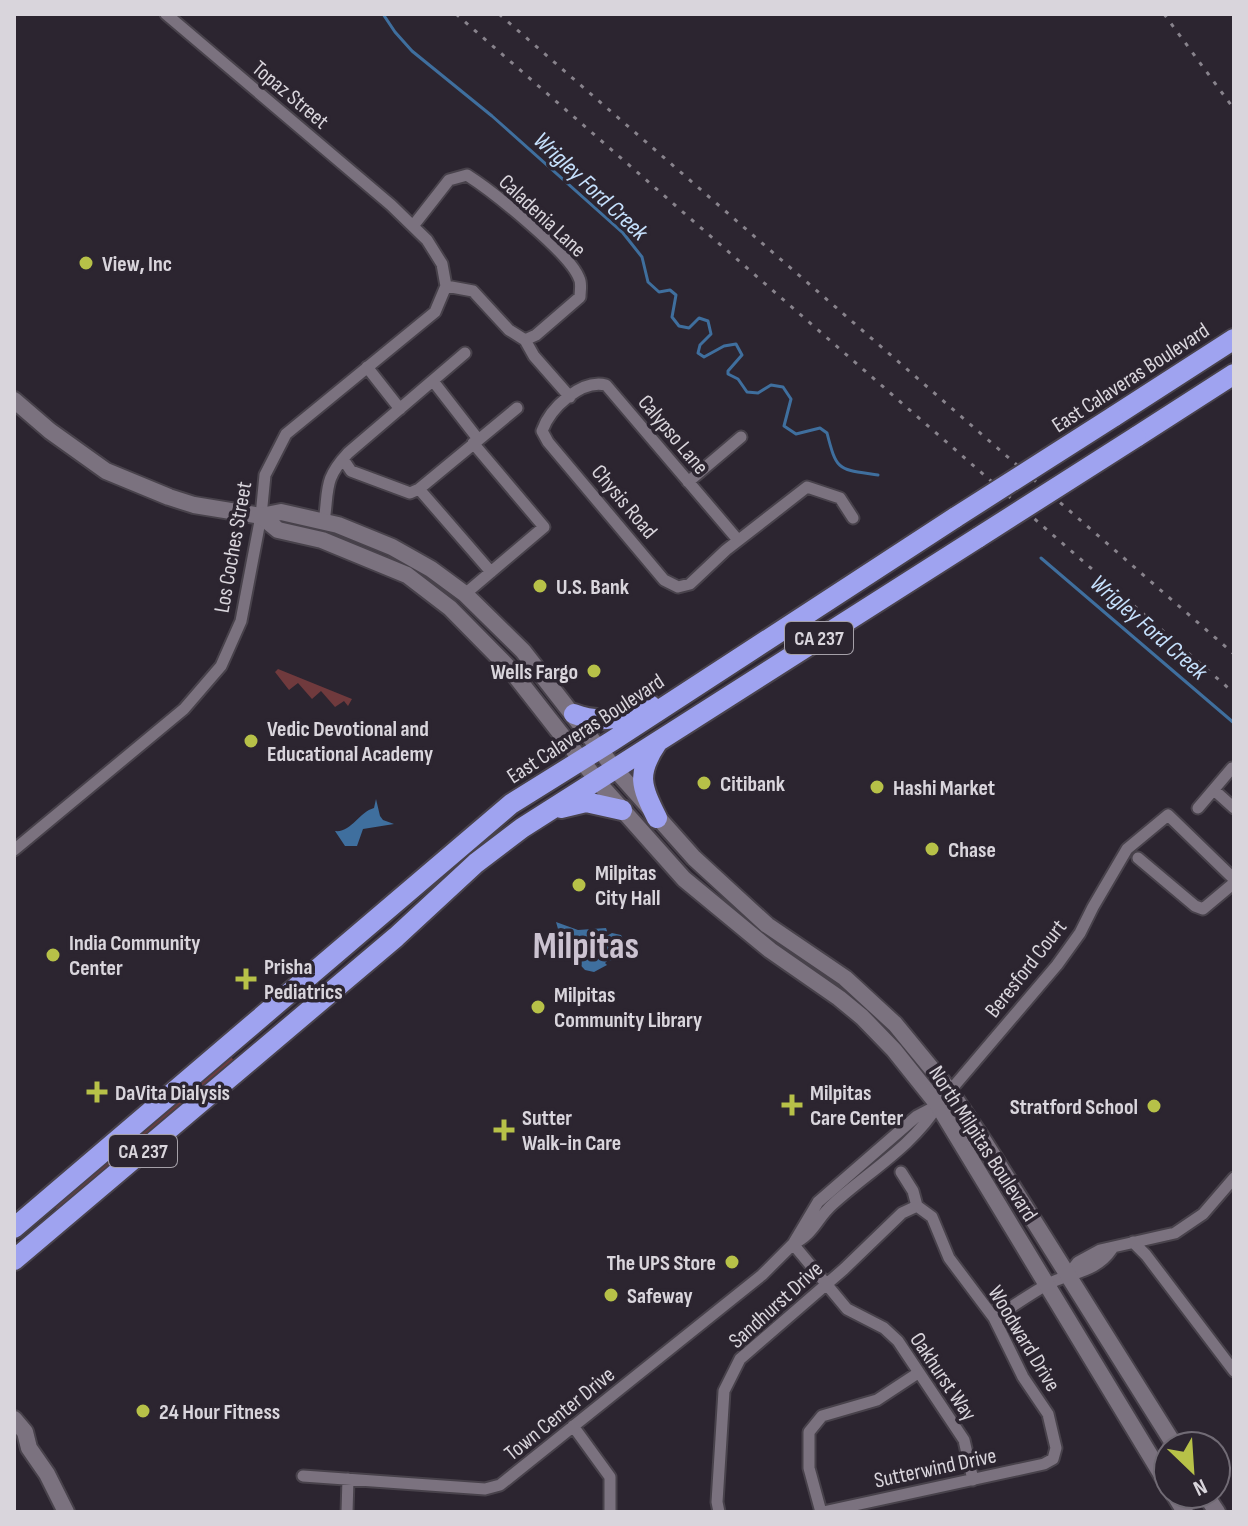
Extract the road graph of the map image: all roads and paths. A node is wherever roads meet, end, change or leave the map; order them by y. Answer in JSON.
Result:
{"nodes":[{"id":1,"x":166,"y":14,"type":"edge"},
{"id":2,"x":413,"y":226,"type":"junction"},
{"id":3,"x":446,"y":286,"type":"junction"},
{"id":4,"x":1234,"y":339,"type":"edge"},
{"id":5,"x":525,"y":340,"type":"junction"},
{"id":6,"x":465,"y":353,"type":"dead end"},
{"id":7,"x":367,"y":367,"type":"junction"},
{"id":8,"x":1234,"y":374,"type":"edge"},
{"id":9,"x":433,"y":381,"type":"junction"},
{"id":10,"x":570,"y":397,"type":"junction"},
{"id":11,"x":14,"y":400,"type":"edge"},
{"id":12,"x":517,"y":408,"type":"dead end"},
{"id":13,"x":400,"y":409,"type":"junction"},
{"id":14,"x":741,"y":437,"type":"dead end"},
{"id":15,"x":475,"y":441,"type":"junction"},
{"id":16,"x":343,"y":459,"type":"junction"},
{"id":17,"x":688,"y":482,"type":"junction"},
{"id":18,"x":419,"y":489,"type":"junction"},
{"id":19,"x":261,"y":516,"type":"junction"},
{"id":20,"x":853,"y":518,"type":"dead end"},
{"id":21,"x":324,"y":522,"type":"junction"},
{"id":22,"x":738,"y":540,"type":"junction"},
{"id":23,"x":491,"y":572,"type":"junction"},
{"id":24,"x":465,"y":594,"type":"junction"},
{"id":25,"x":695,"y":687,"type":"junction"},
{"id":26,"x":574,"y":714,"type":"junction"},
{"id":27,"x":659,"y":740,"type":"junction"},
{"id":28,"x":600,"y":749,"type":"junction"},
{"id":29,"x":581,"y":759,"type":"junction"},
{"id":30,"x":1232,"y":768,"type":"edge"},
{"id":31,"x":605,"y":773,"type":"junction"},
{"id":32,"x":1214,"y":790,"type":"junction"},
{"id":33,"x":1198,"y":808,"type":"dead end"},
{"id":34,"x":1234,"y":808,"type":"edge"},
{"id":35,"x":622,"y":810,"type":"junction"},
{"id":36,"x":657,"y":818,"type":"junction"},
{"id":37,"x":522,"y":828,"type":"junction"},
{"id":38,"x":14,"y":850,"type":"edge"},
{"id":39,"x":1138,"y":858,"type":"dead end"},
{"id":40,"x":1234,"y":881,"type":"edge"},
{"id":41,"x":950,"y":1091,"type":"junction"},
{"id":42,"x":938,"y":1105,"type":"junction"},
{"id":43,"x":901,"y":1172,"type":"dead end"},
{"id":44,"x":1234,"y":1178,"type":"edge"},
{"id":45,"x":917,"y":1206,"type":"junction"},
{"id":46,"x":14,"y":1228,"type":"edge"},
{"id":47,"x":1133,"y":1242,"type":"junction"},
{"id":48,"x":793,"y":1244,"type":"junction"},
{"id":49,"x":14,"y":1260,"type":"edge"},
{"id":50,"x":1067,"y":1276,"type":"junction"},
{"id":51,"x":824,"y":1284,"type":"junction"},
{"id":52,"x":1048,"y":1284,"type":"junction"},
{"id":53,"x":994,"y":1318,"type":"junction"},
{"id":54,"x":1234,"y":1371,"type":"edge"},
{"id":55,"x":918,"y":1373,"type":"junction"},
{"id":56,"x":14,"y":1419,"type":"edge"},
{"id":57,"x":573,"y":1426,"type":"junction"},
{"id":58,"x":1165,"y":1430,"type":"edge"},
{"id":59,"x":21,"y":1445,"type":"edge"},
{"id":60,"x":1053,"y":1459,"type":"joint"},
{"id":61,"x":1152,"y":1459,"type":"edge"},
{"id":62,"x":303,"y":1476,"type":"dead end"},
{"id":63,"x":348,"y":1479,"type":"junction"},
{"id":64,"x":973,"y":1480,"type":"junction"},
{"id":65,"x":66,"y":1512,"type":"edge"},
{"id":66,"x":347,"y":1512,"type":"edge"},
{"id":67,"x":610,"y":1512,"type":"edge"},
{"id":68,"x":719,"y":1512,"type":"edge"},
{"id":69,"x":822,"y":1512,"type":"edge"}],
"edges":[{"from":1,"to":2,"type":"street","name":"Topaz Street"},
{"from":2,"to":3,"type":"street"},
{"from":2,"to":5,"type":"street","name":"Caladenia Lane"},
{"from":3,"to":5,"type":"street"},
{"from":3,"to":7,"type":"street","name":"Los Coches Street"},
{"from":4,"to":25,"type":"highway","name":"East Calaveras Boulevard","number":"CA 237","bridge":true},
{"from":5,"to":10,"type":"street"},
{"from":6,"to":9,"type":"street"},
{"from":7,"to":13,"type":"street"},
{"from":7,"to":19,"type":"street","name":"Los Coches Street"},
{"from":8,"to":27,"type":"highway","number":"CA 237","bridge":true},
{"from":9,"to":13,"type":"street"},
{"from":9,"to":15,"type":"street"},
{"from":10,"to":17,"type":"street","name":"Calypso Lane"},
{"from":10,"to":22,"type":"street","name":"Chysis Road"},
{"from":11,"to":19,"type":"main road"},
{"from":12,"to":15,"type":"street"},
{"from":13,"to":16,"type":"street"},
{"from":14,"to":17,"type":"street"},
{"from":15,"to":18,"type":"street"},
{"from":15,"to":23,"type":"street"},
{"from":16,"to":18,"type":"street"},
{"from":16,"to":21,"type":"street"},
{"from":17,"to":22,"type":"street","name":"Calypso Lane"},
{"from":18,"to":23,"type":"street"},
{"from":19,"to":21,"type":"main road"},
{"from":19,"to":29,"type":"main road"},
{"from":19,"to":38,"type":"street","name":"Los Coches Street"},
{"from":20,"to":22,"type":"street","name":"Chysis Road"},
{"from":21,"to":24,"type":"main road"},
{"from":23,"to":24,"type":"street"},
{"from":24,"to":26,"type":"main road"},
{"from":25,"to":26,"type":"highway"},
{"from":25,"to":28,"type":"highway","name":"East Calaveras Boulevard","number":"CA 237"},
{"from":26,"to":28,"type":"main road"},
{"from":27,"to":31,"type":"highway","number":"CA 237"},
{"from":27,"to":36,"type":"highway"},
{"from":28,"to":29,"type":"highway","name":"East Calaveras Boulevard","number":"CA 237"},
{"from":28,"to":31,"type":"main road"},
{"from":29,"to":31,"type":"main road"},
{"from":29,"to":46,"type":"highway","name":"East Calaveras Boulevard","number":"CA 237"},
{"from":30,"to":32,"type":"street"},
{"from":31,"to":35,"type":"main road","name":"North Milpitas Boulevard"},
{"from":31,"to":36,"type":"main road","name":"North Milpitas Boulevard"},
{"from":31,"to":37,"type":"highway","number":"CA 237"},
{"from":32,"to":33,"type":"street"},
{"from":32,"to":34,"type":"street"},
{"from":35,"to":37,"type":"highway"},
{"from":35,"to":42,"type":"main road","name":"North Milpitas Boulevard"},
{"from":36,"to":41,"type":"main road","name":"North Milpitas Boulevard"},
{"from":37,"to":49,"type":"highway","number":"CA 237"},
{"from":39,"to":40,"type":"street"},
{"from":40,"to":41,"type":"street","name":"Beresford Court"},
{"from":41,"to":42,"type":"street","name":"Beresford Court"},
{"from":41,"to":50,"type":"main road","name":"North Milpitas Boulevard"},
{"from":42,"to":48,"type":"street","name":"Town Center Drive"},
{"from":42,"to":52,"type":"main road","name":"North Milpitas Boulevard"},
{"from":43,"to":45,"type":"street","name":"Woodward Drive"},
{"from":44,"to":47,"type":"street"},
{"from":45,"to":51,"type":"street","name":"Sandhurst Drive"},
{"from":45,"to":53,"type":"street","name":"Woodward Drive"},
{"from":47,"to":50,"type":"street"},
{"from":47,"to":54,"type":"street"},
{"from":48,"to":51,"type":"street","name":"Oakhurst Way"},
{"from":48,"to":57,"type":"street","name":"Town Center Drive"},
{"from":50,"to":52,"type":"street"},
{"from":50,"to":58,"type":"main road","name":"North Milpitas Boulevard"},
{"from":51,"to":55,"type":"street","name":"Oakhurst Way"},
{"from":51,"to":68,"type":"street","name":"Sandhurst Drive"},
{"from":52,"to":53,"type":"street"},
{"from":52,"to":61,"type":"main road","name":"North Milpitas Boulevard"},
{"from":53,"to":60,"type":"street","name":"Woodward Drive"},
{"from":55,"to":64,"type":"street","name":"Oakhurst Way"},
{"from":55,"to":69,"type":"street"},
{"from":56,"to":59,"type":"main road"},
{"from":57,"to":63,"type":"street","name":"Town Center Drive"},
{"from":57,"to":67,"type":"street"},
{"from":59,"to":65,"type":"main road"},
{"from":60,"to":64,"type":"street","name":"Sutterwind Drive"},
{"from":62,"to":63,"type":"street","name":"Town Center Drive"},
{"from":63,"to":66,"type":"street"},
{"from":64,"to":69,"type":"street","name":"Sutterwind Drive"}]}
